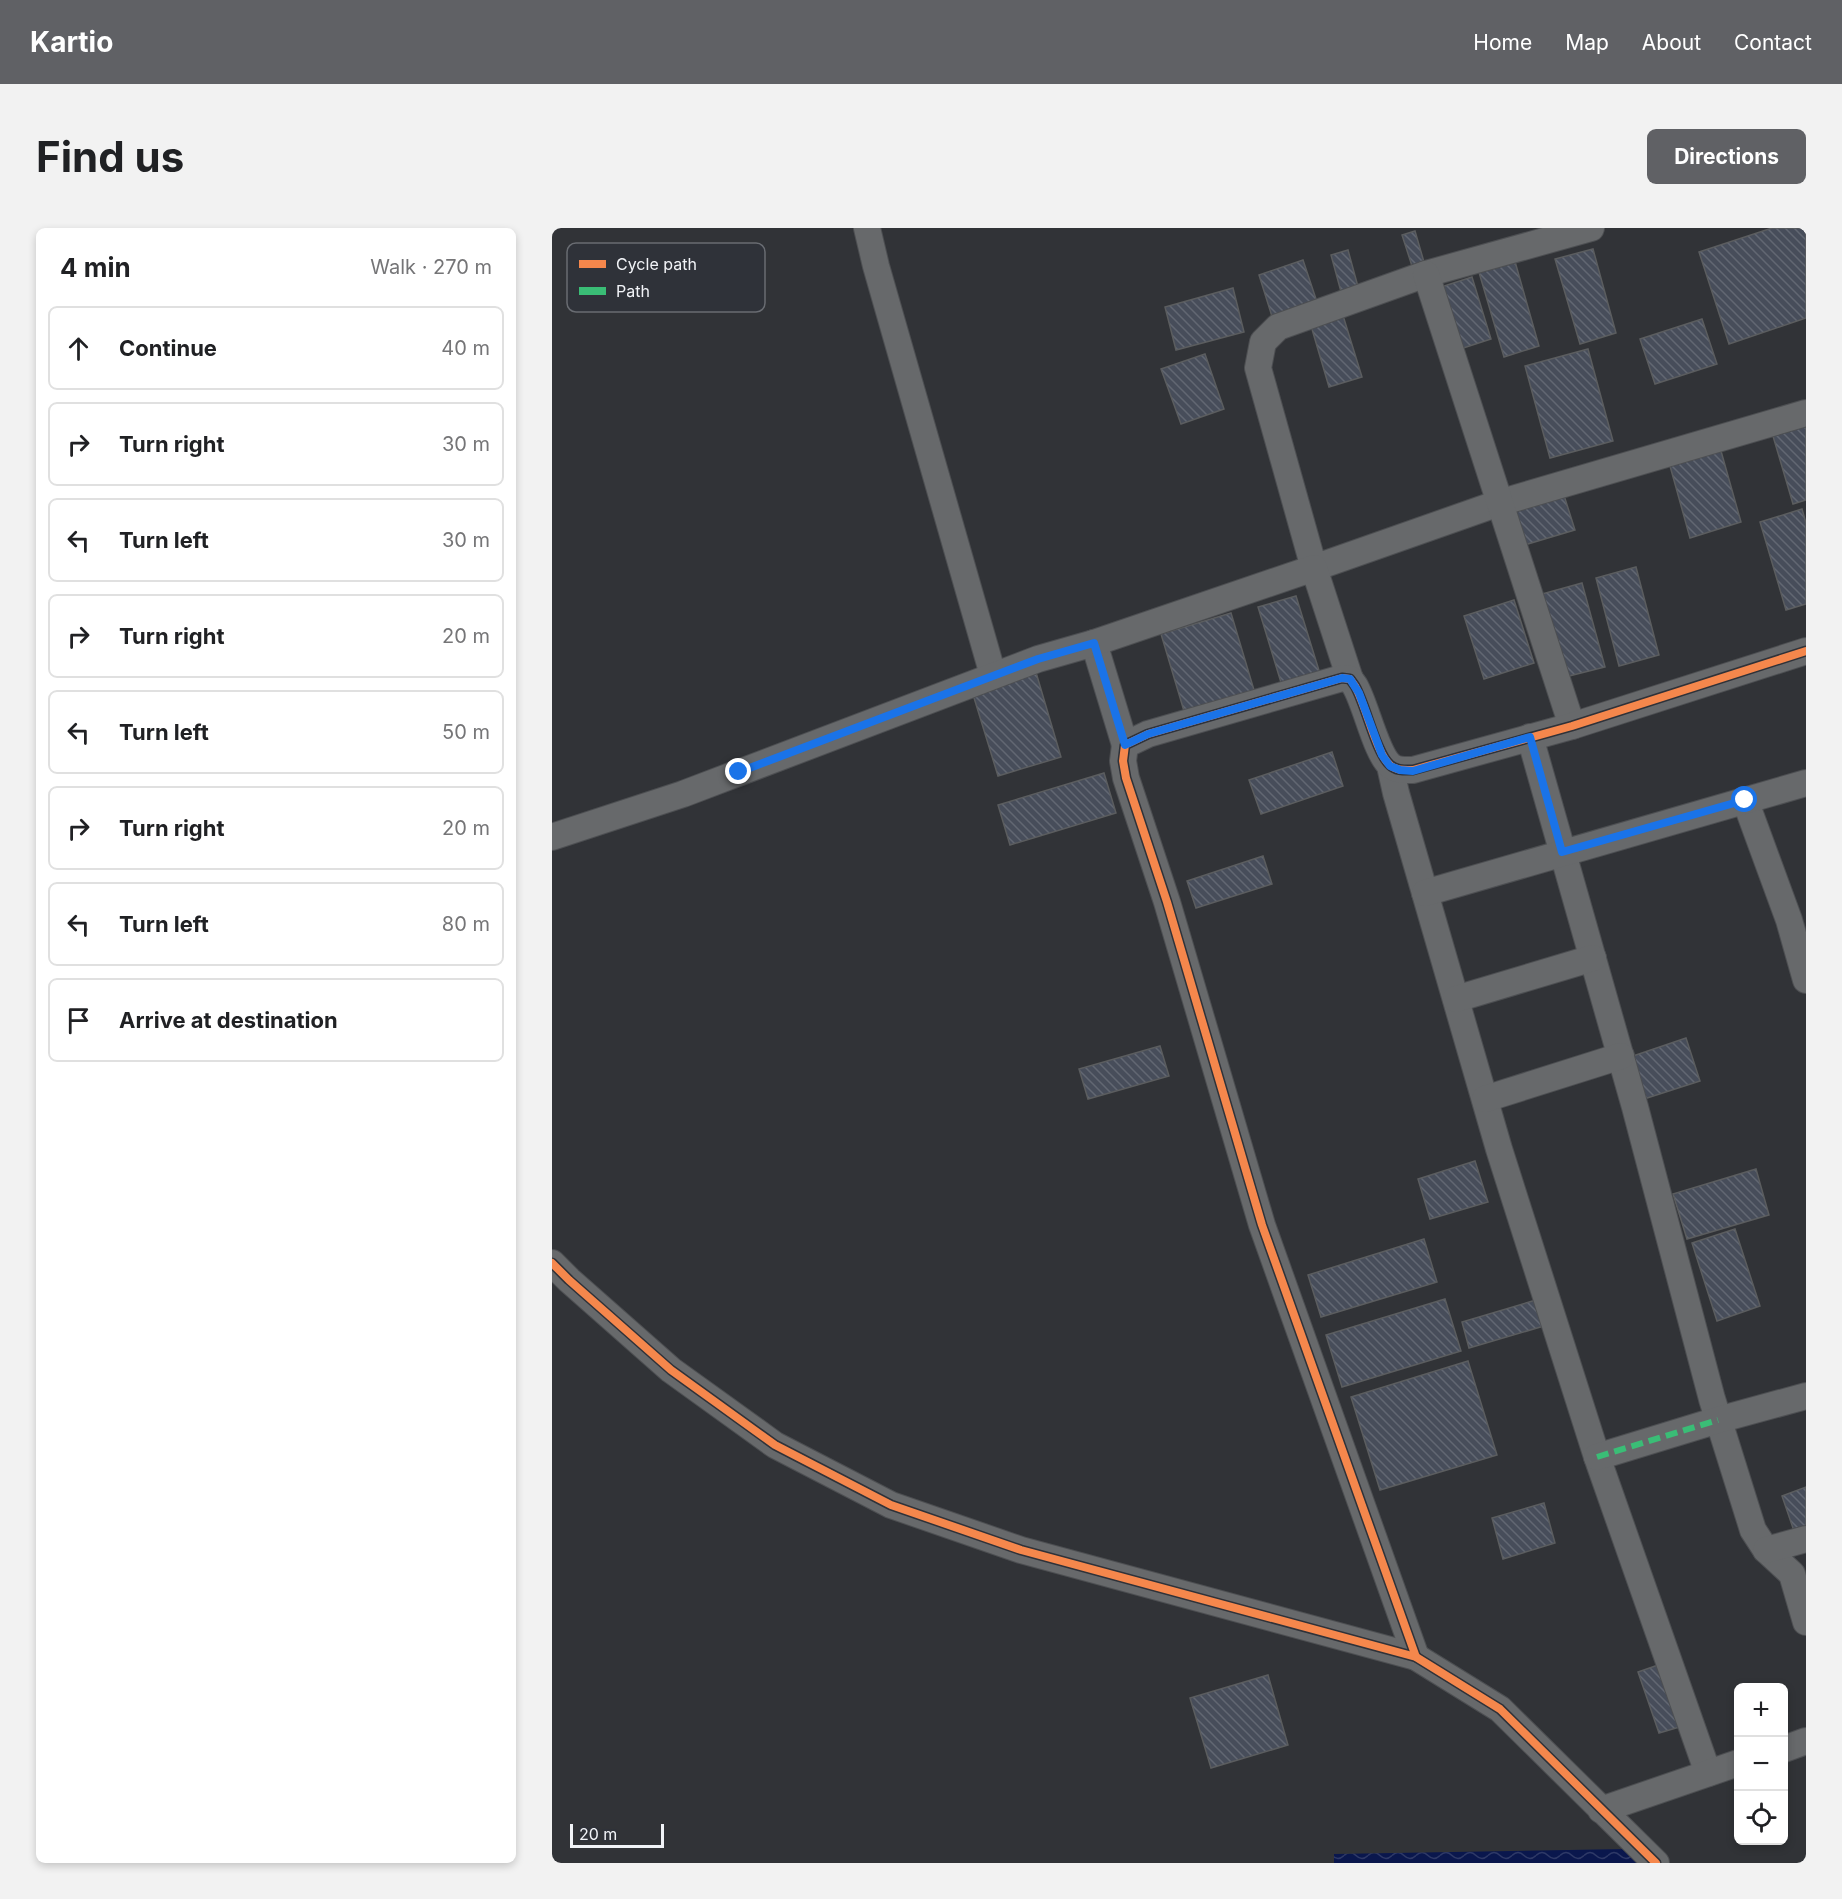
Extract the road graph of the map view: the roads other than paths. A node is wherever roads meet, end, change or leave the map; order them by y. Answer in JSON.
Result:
{"nodes":[{"id":1,"x":867,"y":228,"type":"edge"},
{"id":2,"x":1591,"y":228,"type":"edge"},
{"id":3,"x":1426,"y":274,"type":"junction"},
{"id":4,"x":1806,"y":413,"type":"edge"},
{"id":5,"x":1499,"y":503,"type":"junction"},
{"id":6,"x":1314,"y":568,"type":"junction"},
{"id":7,"x":1094,"y":643,"type":"junction"},
{"id":8,"x":1806,"y":651,"type":"edge"},
{"id":9,"x":993,"y":675,"type":"junction"},
{"id":10,"x":1350,"y":679,"type":"junction"},
{"id":11,"x":1572,"y":726,"type":"junction"},
{"id":12,"x":1530,"y":737,"type":"junction"},
{"id":13,"x":1125,"y":745,"type":"junction"},
{"id":14,"x":1390,"y":766,"type":"junction"},
{"id":15,"x":1806,"y":783,"type":"edge"},
{"id":16,"x":1745,"y":800,"type":"junction"},
{"id":17,"x":552,"y":837,"type":"edge"},
{"id":18,"x":1562,"y":852,"type":"junction"},
{"id":19,"x":1425,"y":893,"type":"junction"},
{"id":20,"x":1800,"y":938,"type":"edge"},
{"id":21,"x":1593,"y":958,"type":"junction"},
{"id":22,"x":1806,"y":980,"type":"edge"},
{"id":23,"x":1456,"y":999,"type":"junction"},
{"id":24,"x":1621,"y":1056,"type":"junction"},
{"id":25,"x":1485,"y":1099,"type":"junction"},
{"id":26,"x":552,"y":1263,"type":"edge"},
{"id":27,"x":1806,"y":1396,"type":"edge"},
{"id":28,"x":1718,"y":1420,"type":"junction"},
{"id":29,"x":1597,"y":1457,"type":"junction"},
{"id":30,"x":1806,"y":1539,"type":"edge"},
{"id":31,"x":1766,"y":1550,"type":"junction"},
{"id":32,"x":1806,"y":1622,"type":"edge"},
{"id":33,"x":1416,"y":1658,"type":"junction"},
{"id":34,"x":1806,"y":1742,"type":"edge"},
{"id":35,"x":1788,"y":1748,"type":"edge"},
{"id":36,"x":1734,"y":1764,"type":"edge"},
{"id":37,"x":1708,"y":1773,"type":"junction"},
{"id":38,"x":1601,"y":1810,"type":"junction"},
{"id":39,"x":1656,"y":1863,"type":"edge"}],
"edges":[{"from":1,"to":9,"type":"street"},
{"from":2,"to":3,"type":"street"},
{"from":3,"to":5,"type":"street"},
{"from":3,"to":6,"type":"street"},
{"from":4,"to":5,"type":"street"},
{"from":5,"to":6,"type":"street"},
{"from":5,"to":11,"type":"street"},
{"from":6,"to":7,"type":"street"},
{"from":6,"to":10,"type":"street"},
{"from":7,"to":9,"type":"street"},
{"from":7,"to":13,"type":"street"},
{"from":8,"to":11,"type":"street"},
{"from":9,"to":17,"type":"street"},
{"from":10,"to":13,"type":"street"},
{"from":10,"to":14,"type":"street"},
{"from":11,"to":12,"type":"street"},
{"from":12,"to":14,"type":"street"},
{"from":12,"to":18,"type":"street"},
{"from":13,"to":33,"type":"street"},
{"from":14,"to":19,"type":"street"},
{"from":15,"to":16,"type":"street"},
{"from":16,"to":18,"type":"street"},
{"from":16,"to":20,"type":"street"},
{"from":18,"to":19,"type":"street"},
{"from":18,"to":21,"type":"street"},
{"from":19,"to":23,"type":"street"},
{"from":20,"to":22,"type":"street"},
{"from":21,"to":23,"type":"street"},
{"from":21,"to":24,"type":"street"},
{"from":23,"to":25,"type":"street"},
{"from":24,"to":25,"type":"street"},
{"from":24,"to":28,"type":"street"},
{"from":25,"to":29,"type":"street"},
{"from":26,"to":33,"type":"street"},
{"from":27,"to":28,"type":"street"},
{"from":28,"to":29,"type":"street"},
{"from":28,"to":31,"type":"street"},
{"from":29,"to":37,"type":"street"},
{"from":30,"to":31,"type":"street"},
{"from":31,"to":32,"type":"street"},
{"from":33,"to":38,"type":"street"},
{"from":34,"to":35,"type":"street"},
{"from":36,"to":37,"type":"street"},
{"from":37,"to":38,"type":"street"},
{"from":38,"to":39,"type":"street"}]}
